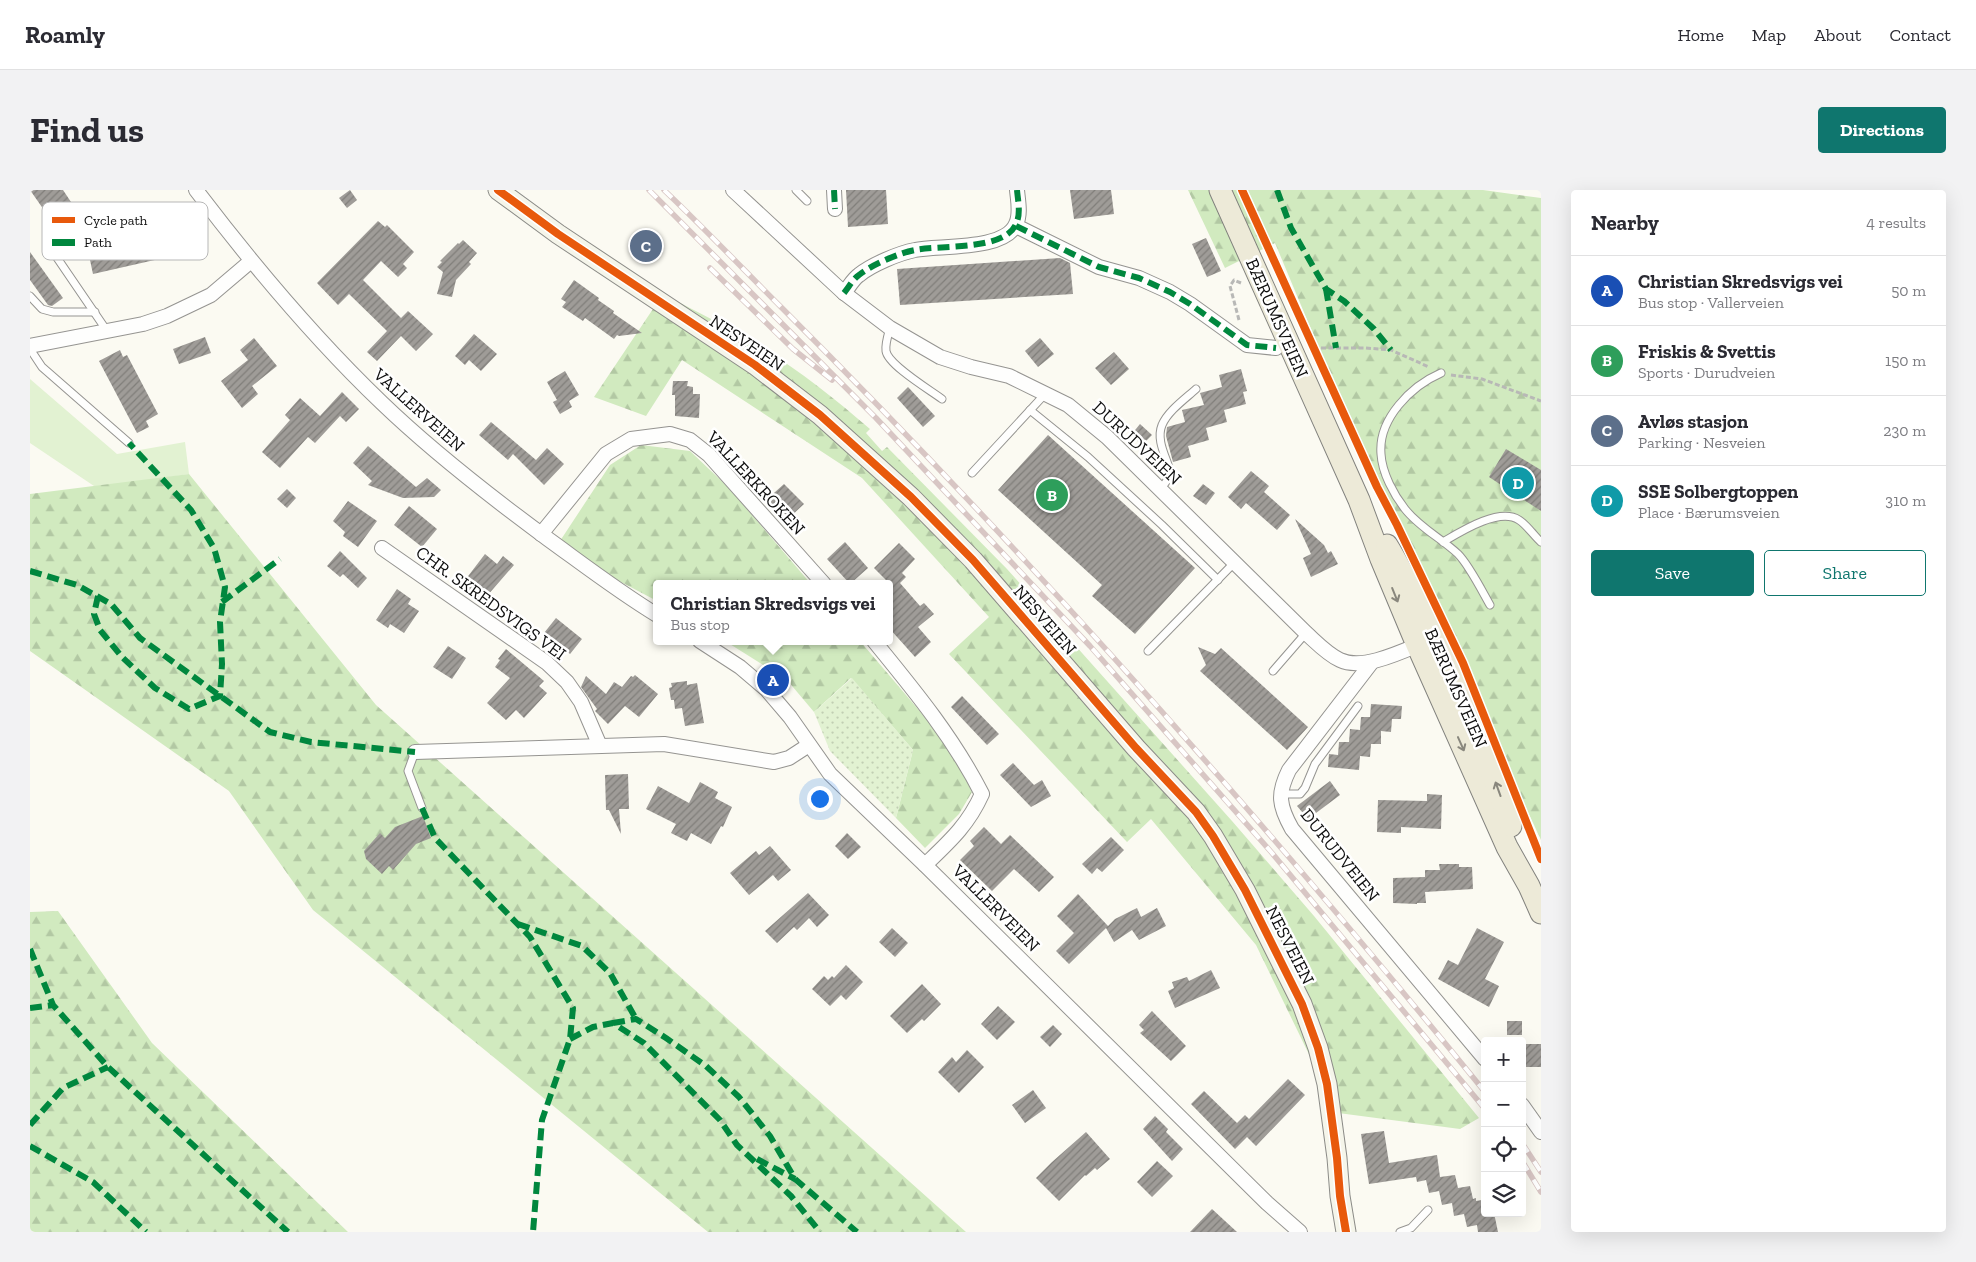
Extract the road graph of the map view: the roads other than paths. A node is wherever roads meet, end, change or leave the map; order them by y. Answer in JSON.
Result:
{"nodes":[{"id":1,"x":196,"y":190,"type":"edge"},
{"id":2,"x":498,"y":190,"type":"edge"},
{"id":3,"x":734,"y":190,"type":"edge"},
{"id":4,"x":796,"y":190,"type":"edge"},
{"id":5,"x":834,"y":190,"type":"edge"},
{"id":6,"x":1017,"y":190,"type":"edge"},
{"id":7,"x":1220,"y":190,"type":"edge"},
{"id":8,"x":807,"y":201,"type":"dead end"},
{"id":9,"x":205,"y":202,"type":"edge"},
{"id":10,"x":208,"y":205,"type":"edge"},
{"id":11,"x":835,"y":209,"type":"dead end"},
{"id":12,"x":1016,"y":226,"type":"junction"},
{"id":13,"x":59,"y":260,"type":"edge"},
{"id":14,"x":251,"y":261,"type":"junction"},
{"id":15,"x":844,"y":293,"type":"junction"},
{"id":16,"x":30,"y":296,"type":"edge"},
{"id":17,"x":95,"y":312,"type":"junction"},
{"id":18,"x":890,"y":328,"type":"junction"},
{"id":19,"x":107,"y":330,"type":"junction"},
{"id":20,"x":30,"y":348,"type":"edge"},
{"id":21,"x":1276,"y":348,"type":"dead end"},
{"id":22,"x":1440,"y":373,"type":"road end"},
{"id":23,"x":1196,"y":389,"type":"dead end"},
{"id":24,"x":1046,"y":392,"type":"junction"},
{"id":25,"x":942,"y":399,"type":"dead end"},
{"id":26,"x":1030,"y":410,"type":"junction"},
{"id":27,"x":130,"y":443,"type":"dead end"},
{"id":28,"x":972,"y":473,"type":"dead end"},
{"id":29,"x":1160,"y":490,"type":"junction"},
{"id":30,"x":541,"y":534,"type":"junction"},
{"id":31,"x":1443,"y":542,"type":"junction"},
{"id":32,"x":1541,"y":542,"type":"edge"},
{"id":33,"x":382,"y":548,"type":"dead end"},
{"id":34,"x":1234,"y":563,"type":"junction"},
{"id":35,"x":820,"y":580,"type":"edge"},
{"id":36,"x":1218,"y":580,"type":"junction"},
{"id":37,"x":1490,"y":605,"type":"dead end"},
{"id":38,"x":653,"y":612,"type":"edge"},
{"id":39,"x":1306,"y":634,"type":"junction"},
{"id":40,"x":1426,"y":642,"type":"junction"},
{"id":41,"x":706,"y":645,"type":"edge"},
{"id":42,"x":877,"y":645,"type":"edge"},
{"id":43,"x":1148,"y":651,"type":"dead end"},
{"id":44,"x":1372,"y":662,"type":"junction"},
{"id":45,"x":1273,"y":671,"type":"dead end"},
{"id":46,"x":1358,"y":706,"type":"dead end"},
{"id":47,"x":809,"y":745,"type":"junction"},
{"id":48,"x":600,"y":746,"type":"junction"},
{"id":49,"x":415,"y":752,"type":"joint"},
{"id":50,"x":1281,"y":794,"type":"junction"},
{"id":51,"x":422,"y":808,"type":"dead end"},
{"id":52,"x":925,"y":864,"type":"junction"},
{"id":53,"x":1541,"y":913,"type":"edge"},
{"id":54,"x":1481,"y":1054,"type":"edge"},
{"id":55,"x":1526,"y":1111,"type":"edge"},
{"id":56,"x":1541,"y":1132,"type":"edge"},
{"id":57,"x":1340,"y":1196,"type":"junction"},
{"id":58,"x":1267,"y":1203,"type":"junction"},
{"id":59,"x":1428,"y":1210,"type":"dead end"},
{"id":60,"x":1287,"y":1232,"type":"edge"},
{"id":61,"x":1300,"y":1232,"type":"edge"},
{"id":62,"x":1330,"y":1232,"type":"edge"},
{"id":63,"x":1346,"y":1232,"type":"edge"},
{"id":64,"x":1400,"y":1232,"type":"edge"}],
"edges":[{"from":1,"to":9,"type":"street","name":"VALLERVEIEN"},
{"from":2,"to":57,"type":"street","name":"NESVEIEN"},
{"from":3,"to":15,"type":"street","name":"DURUDVEIEN"},
{"from":4,"to":8,"type":"lane"},
{"from":5,"to":11,"type":"street"},
{"from":6,"to":12,"type":"street"},
{"from":7,"to":40,"type":"main road","name":"BÆRUMSVEIEN"},
{"from":10,"to":14,"type":"street","name":"VALLERVEIEN"},
{"from":12,"to":15,"type":"street"},
{"from":12,"to":21,"type":"street"},
{"from":13,"to":17,"type":"lane"},
{"from":14,"to":19,"type":"street"},
{"from":14,"to":30,"type":"street","name":"VALLERVEIEN"},
{"from":15,"to":18,"type":"street","name":"DURUDVEIEN"},
{"from":16,"to":17,"type":"lane"},
{"from":17,"to":19,"type":"lane"},
{"from":18,"to":24,"type":"street","name":"DURUDVEIEN"},
{"from":18,"to":25,"type":"lane"},
{"from":19,"to":20,"type":"street"},
{"from":20,"to":27,"type":"lane"},
{"from":22,"to":31,"type":"lane"},
{"from":23,"to":29,"type":"lane"},
{"from":24,"to":26,"type":"lane"},
{"from":24,"to":29,"type":"street","name":"DURUDVEIEN"},
{"from":26,"to":28,"type":"lane"},
{"from":26,"to":36,"type":"lane"},
{"from":29,"to":34,"type":"street","name":"DURUDVEIEN"},
{"from":30,"to":35,"type":"street","name":"VALLERKROKEN"},
{"from":30,"to":38,"type":"street","name":"VALLERVEIEN"},
{"from":31,"to":32,"type":"lane"},
{"from":31,"to":37,"type":"lane"},
{"from":33,"to":48,"type":"street","name":"CHR. SKREDSVIGS VEI"},
{"from":34,"to":36,"type":"lane"},
{"from":34,"to":39,"type":"street","name":"DURUDVEIEN"},
{"from":36,"to":43,"type":"lane"},
{"from":39,"to":44,"type":"street","name":"DURUDVEIEN"},
{"from":39,"to":45,"type":"lane"},
{"from":40,"to":44,"type":"street","name":"DURUDVEIEN"},
{"from":40,"to":53,"type":"main road","name":"BÆRUMSVEIEN"},
{"from":41,"to":47,"type":"street","name":"VALLERVEIEN"},
{"from":42,"to":52,"type":"street"},
{"from":44,"to":50,"type":"street","name":"DURUDVEIEN"},
{"from":46,"to":50,"type":"lane"},
{"from":47,"to":48,"type":"street"},
{"from":47,"to":52,"type":"street","name":"VALLERVEIEN"},
{"from":48,"to":49,"type":"street"},
{"from":49,"to":51,"type":"lane"},
{"from":50,"to":54,"type":"street","name":"DURUDVEIEN"},
{"from":52,"to":58,"type":"street","name":"VALLERVEIEN"},
{"from":55,"to":56,"type":"street"},
{"from":57,"to":62,"type":"street","name":"NESVEIEN"},
{"from":57,"to":63,"type":"street","name":"NESVEIEN"},
{"from":58,"to":60,"type":"street","name":"VALLERVEIEN"},
{"from":58,"to":61,"type":"street","name":"VALLERVEIEN"},
{"from":59,"to":64,"type":"lane"}]}
